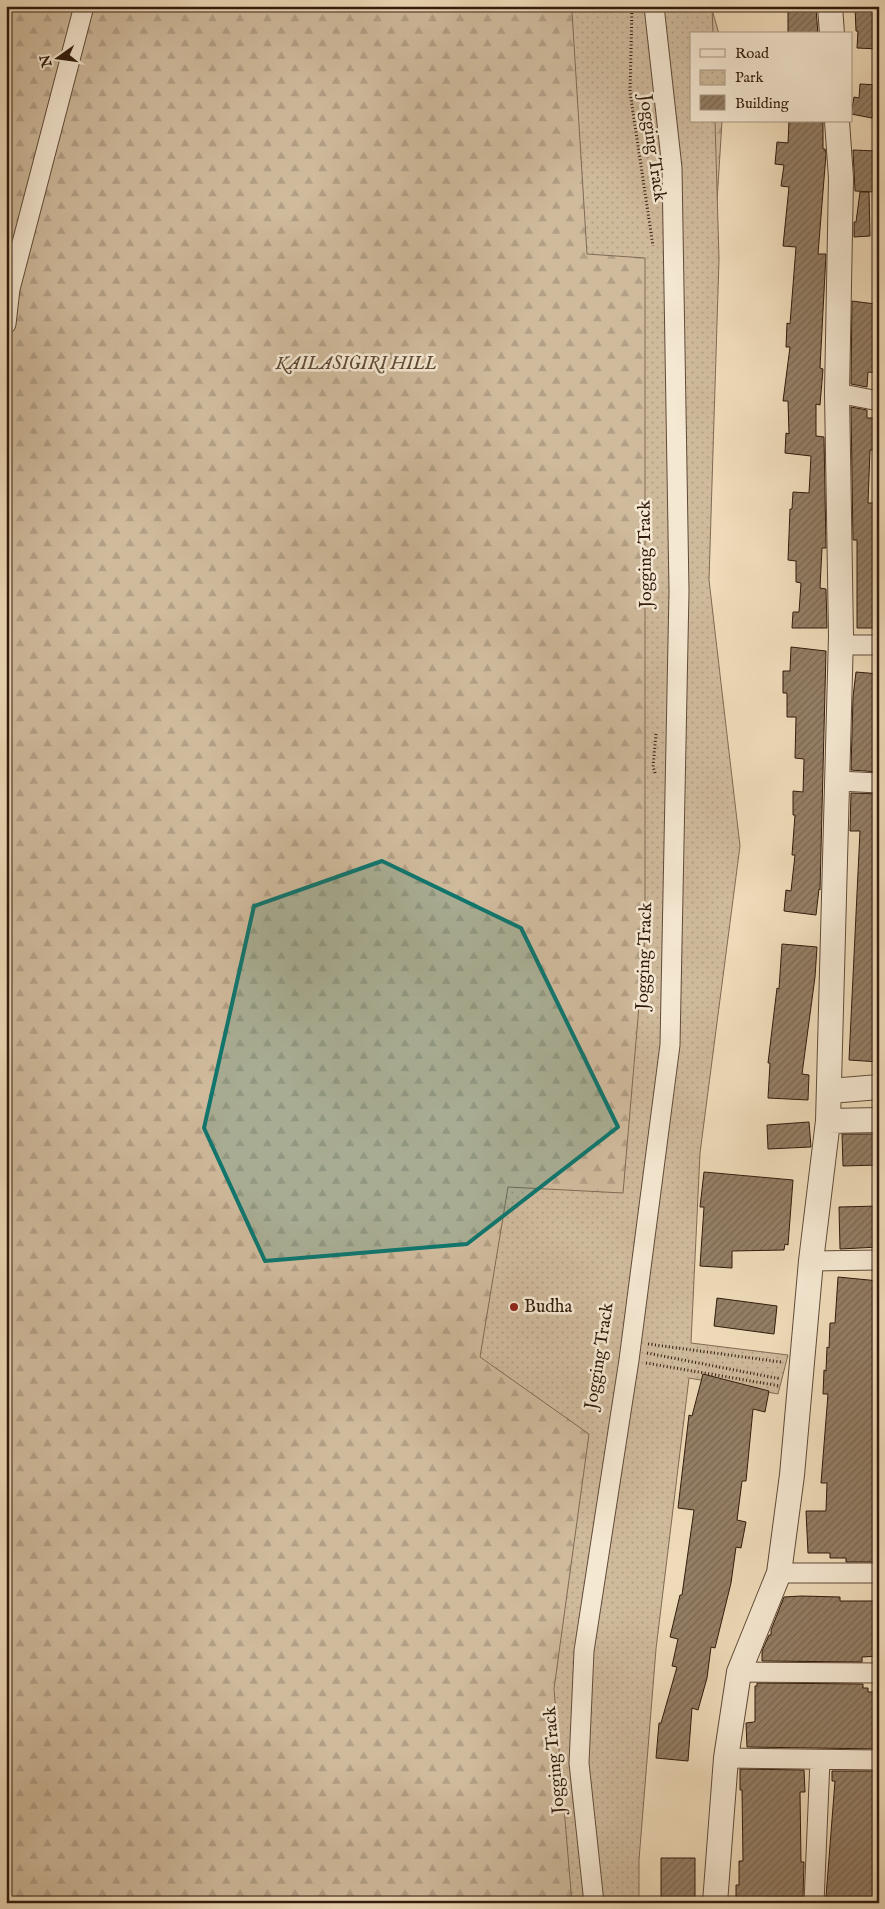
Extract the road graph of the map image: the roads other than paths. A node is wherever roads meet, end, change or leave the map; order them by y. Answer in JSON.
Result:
{"nodes":[{"id":1,"x":84,"y":6,"type":"edge"},
{"id":2,"x":654,"y":6,"type":"edge"},
{"id":3,"x":830,"y":6,"type":"edge"},
{"id":4,"x":832,"y":32,"type":"edge"},
{"id":5,"x":837,"y":122,"type":"edge"},
{"id":6,"x":6,"y":324,"type":"edge"},
{"id":7,"x":837,"y":393,"type":"junction"},
{"id":8,"x":879,"y":401,"type":"edge"},
{"id":9,"x":841,"y":645,"type":"junction"},
{"id":10,"x":879,"y":645,"type":"edge"},
{"id":11,"x":838,"y":781,"type":"junction"},
{"id":12,"x":879,"y":783,"type":"edge"},
{"id":13,"x":879,"y":1087,"type":"edge"},
{"id":14,"x":830,"y":1091,"type":"junction"},
{"id":15,"x":879,"y":1120,"type":"edge"},
{"id":16,"x":828,"y":1121,"type":"junction"},
{"id":17,"x":879,"y":1260,"type":"edge"},
{"id":18,"x":811,"y":1261,"type":"junction"},
{"id":19,"x":779,"y":1573,"type":"junction"},
{"id":20,"x":879,"y":1573,"type":"edge"},
{"id":21,"x":739,"y":1672,"type":"junction"},
{"id":22,"x":879,"y":1674,"type":"edge"},
{"id":23,"x":726,"y":1758,"type":"junction"},
{"id":24,"x":820,"y":1760,"type":"junction"},
{"id":25,"x":879,"y":1760,"type":"edge"},
{"id":26,"x":594,"y":1903,"type":"edge"},
{"id":27,"x":715,"y":1903,"type":"edge"},
{"id":28,"x":814,"y":1903,"type":"edge"}],
"edges":[{"from":1,"to":6,"type":"street"},
{"from":2,"to":26,"type":"street"},
{"from":3,"to":4,"type":"street"},
{"from":5,"to":7,"type":"street"},
{"from":7,"to":8,"type":"street"},
{"from":7,"to":9,"type":"street"},
{"from":9,"to":10,"type":"street"},
{"from":9,"to":11,"type":"street"},
{"from":11,"to":12,"type":"street"},
{"from":11,"to":14,"type":"street"},
{"from":13,"to":14,"type":"street"},
{"from":14,"to":16,"type":"street"},
{"from":15,"to":16,"type":"street"},
{"from":16,"to":18,"type":"street"},
{"from":17,"to":18,"type":"street"},
{"from":18,"to":19,"type":"street"},
{"from":19,"to":20,"type":"street"},
{"from":19,"to":21,"type":"street"},
{"from":21,"to":22,"type":"street"},
{"from":21,"to":23,"type":"street"},
{"from":23,"to":24,"type":"street"},
{"from":23,"to":27,"type":"street"},
{"from":24,"to":25,"type":"street"},
{"from":24,"to":28,"type":"street"}]}
